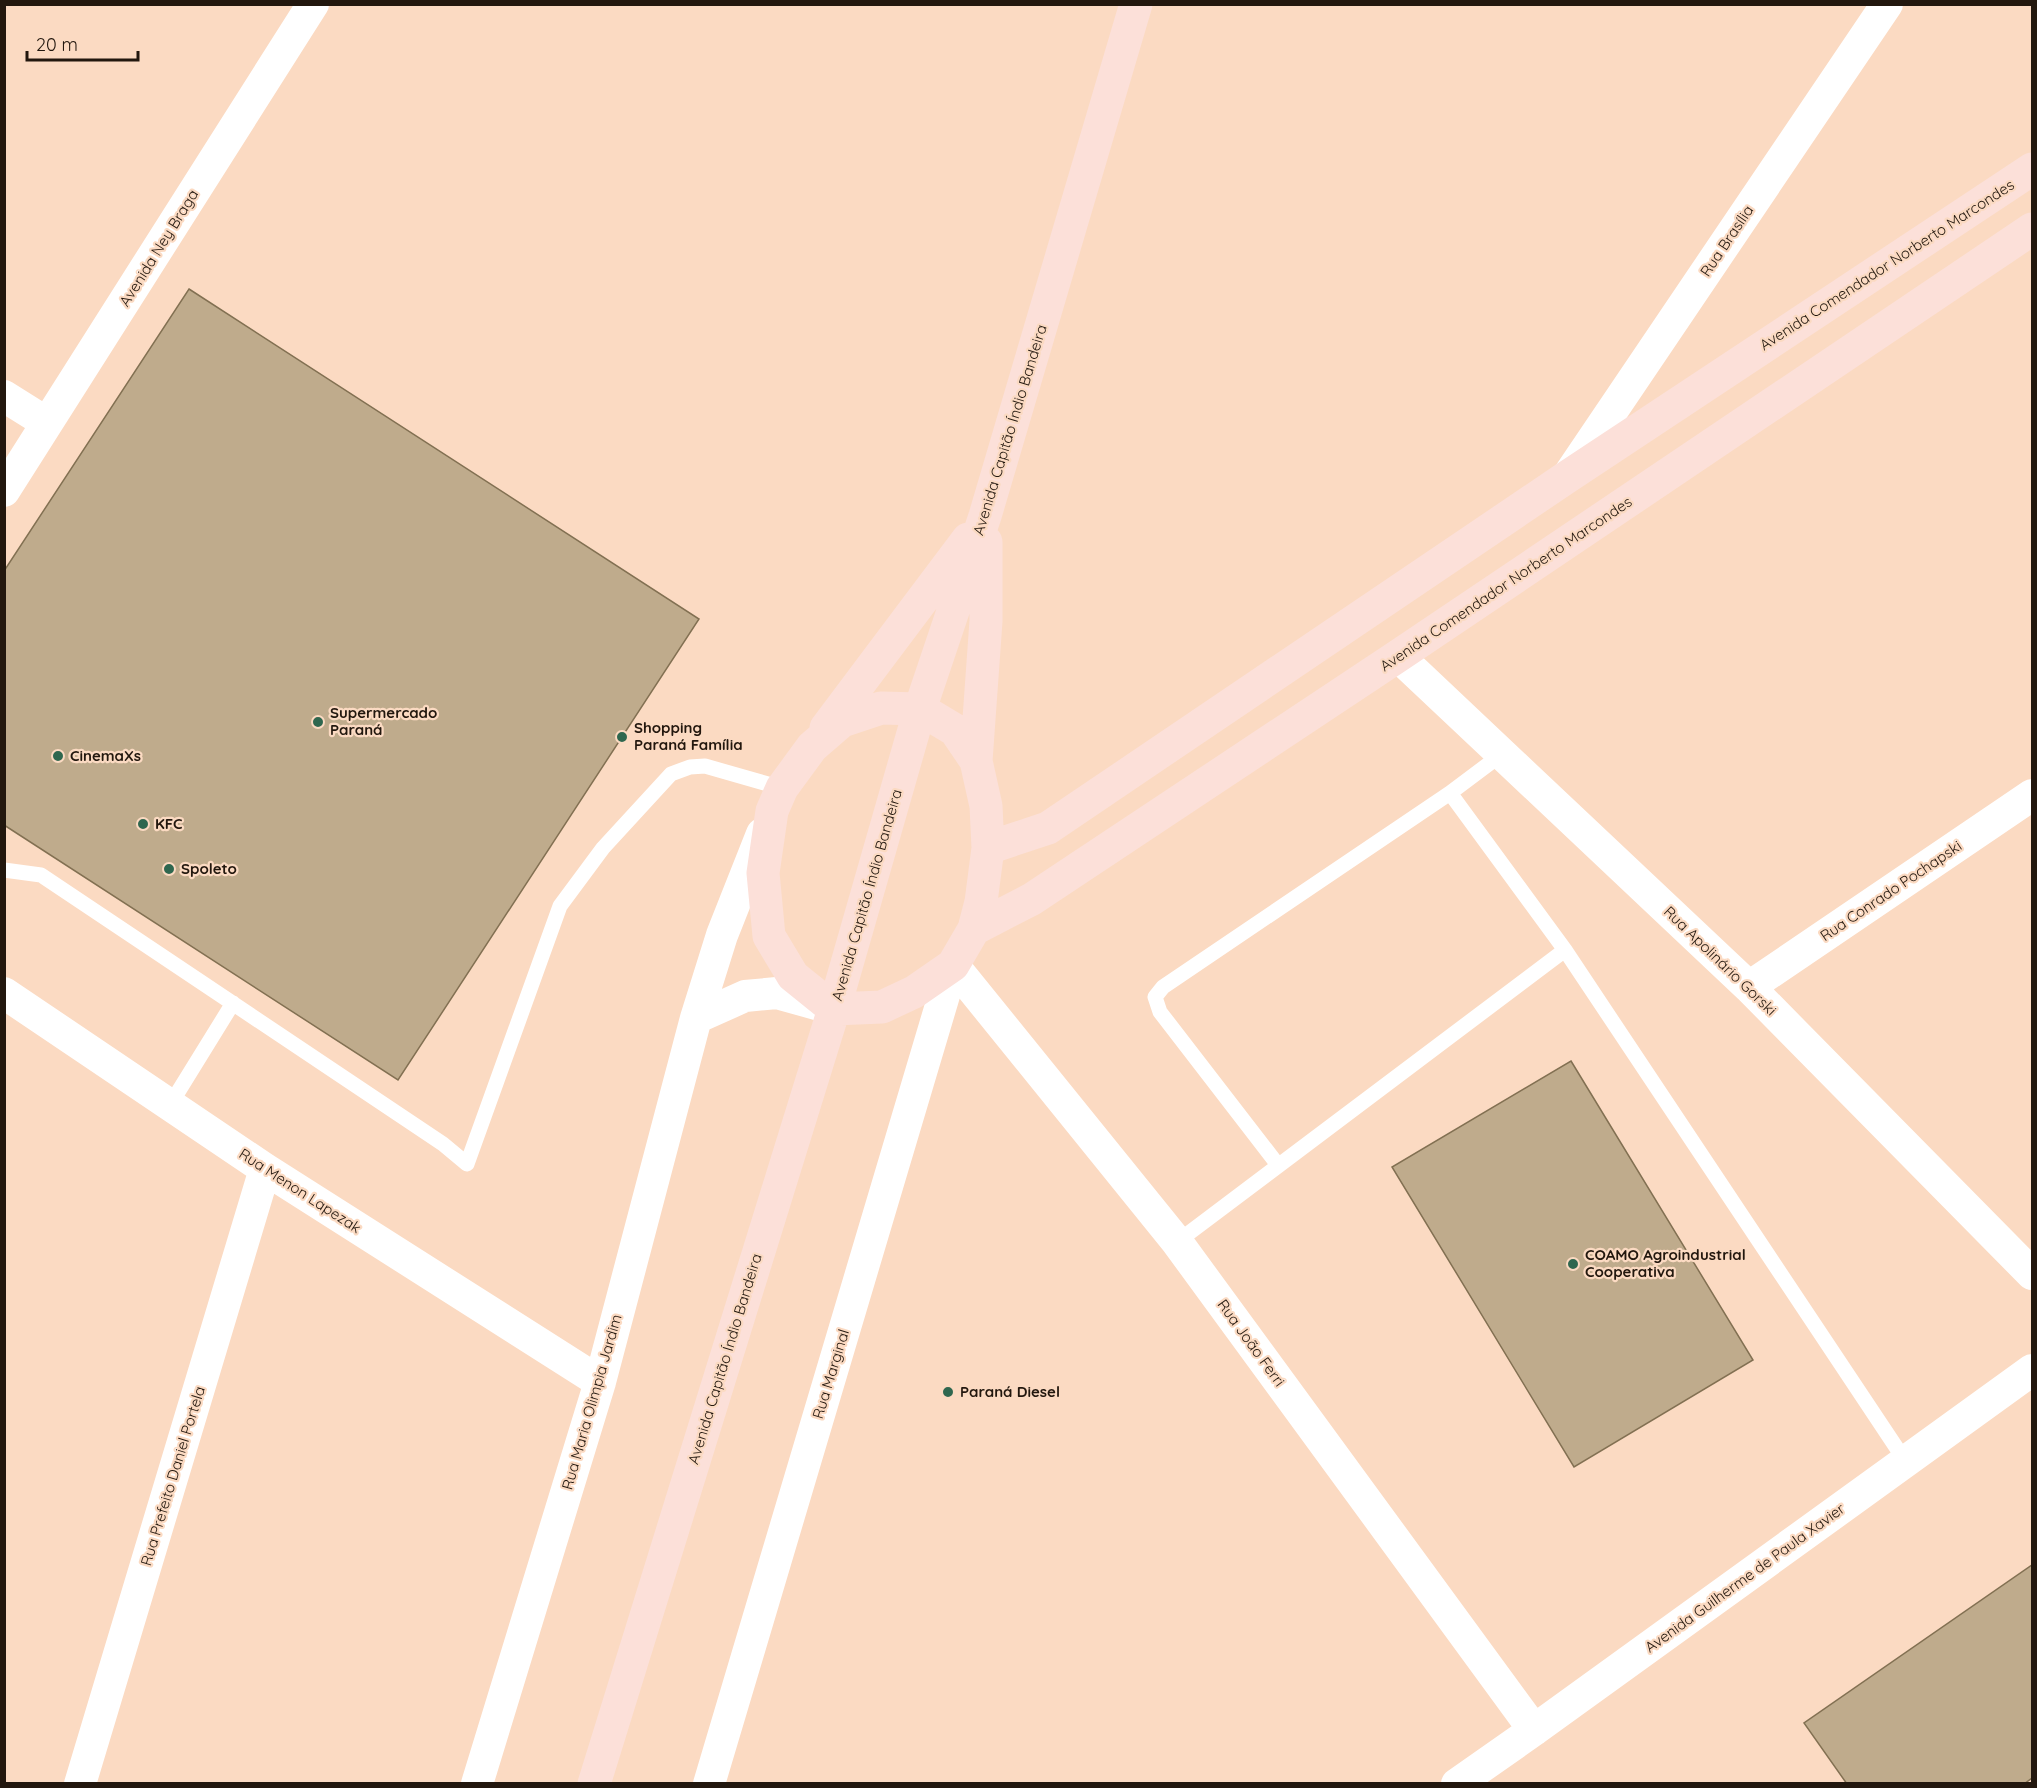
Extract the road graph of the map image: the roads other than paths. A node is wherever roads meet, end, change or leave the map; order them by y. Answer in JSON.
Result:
{"nodes":[{"id":1,"x":313,"y":4,"type":"edge"},
{"id":2,"x":1136,"y":4,"type":"edge"},
{"id":3,"x":1887,"y":4,"type":"edge"},
{"id":4,"x":2032,"y":169,"type":"edge"},
{"id":5,"x":2032,"y":230,"type":"edge"},
{"id":6,"x":4,"y":396,"type":"edge"},
{"id":7,"x":47,"y":423,"type":"junction"},
{"id":8,"x":1567,"y":477,"type":"junction"},
{"id":9,"x":4,"y":490,"type":"edge"},
{"id":10,"x":985,"y":516,"type":"junction"},
{"id":11,"x":1398,"y":656,"type":"junction"},
{"id":12,"x":920,"y":709,"type":"junction"},
{"id":13,"x":812,"y":747,"type":"junction"},
{"id":14,"x":1502,"y":754,"type":"junction"},
{"id":15,"x":976,"y":762,"type":"junction"},
{"id":16,"x":1450,"y":793,"type":"junction"},
{"id":17,"x":2032,"y":795,"type":"edge"},
{"id":18,"x":777,"y":799,"type":"junction"},
{"id":19,"x":988,"y":848,"type":"junction"},
{"id":20,"x":4,"y":870,"type":"edge"},
{"id":21,"x":974,"y":930,"type":"junction"},
{"id":22,"x":1565,"y":950,"type":"junction"},
{"id":23,"x":953,"y":966,"type":"junction"},
{"id":24,"x":1749,"y":987,"type":"junction"},
{"id":25,"x":4,"y":993,"type":"edge"},
{"id":26,"x":232,"y":1003,"type":"junction"},
{"id":27,"x":834,"y":1009,"type":"junction"},
{"id":28,"x":696,"y":1018,"type":"junction"},
{"id":29,"x":170,"y":1105,"type":"junction"},
{"id":30,"x":1278,"y":1165,"type":"junction"},
{"id":31,"x":265,"y":1169,"type":"junction"},
{"id":32,"x":1177,"y":1242,"type":"junction"},
{"id":33,"x":2032,"y":1274,"type":"edge"},
{"id":34,"x":2032,"y":1370,"type":"edge"},
{"id":35,"x":600,"y":1382,"type":"junction"},
{"id":36,"x":1906,"y":1462,"type":"junction"},
{"id":37,"x":1534,"y":1730,"type":"junction"},
{"id":38,"x":81,"y":1784,"type":"edge"},
{"id":39,"x":477,"y":1784,"type":"edge"},
{"id":40,"x":594,"y":1784,"type":"edge"},
{"id":41,"x":709,"y":1784,"type":"edge"},
{"id":42,"x":1457,"y":1784,"type":"edge"}],
"edges":[{"from":1,"to":7,"type":"street","name":"Avenida Ney Braga"},
{"from":2,"to":10,"type":"street","name":"Avenida Capitão Índio Bandeira"},
{"from":3,"to":8,"type":"street","name":"Rua Brasília"},
{"from":4,"to":8,"type":"street","name":"Avenida Comendador Norberto Marcondes"},
{"from":5,"to":11,"type":"street","name":"Avenida Comendador Norberto Marcondes"},
{"from":6,"to":7,"type":"street"},
{"from":7,"to":9,"type":"street","name":"Avenida Ney Braga"},
{"from":8,"to":19,"type":"street","name":"Avenida Comendador Norberto Marcondes"},
{"from":10,"to":12,"type":"street","name":"Avenida Capitão Índio Bandeira"},
{"from":10,"to":13,"type":"street"},
{"from":10,"to":15,"type":"street"},
{"from":11,"to":14,"type":"street","name":"Rua Apolinário Gorski"},
{"from":11,"to":21,"type":"street","name":"Avenida Comendador Norberto Marcondes"},
{"from":12,"to":13,"type":"street"},
{"from":12,"to":15,"type":"street"},
{"from":12,"to":27,"type":"street","name":"Avenida Capitão Índio Bandeira"},
{"from":13,"to":18,"type":"street"},
{"from":14,"to":16,"type":"lane"},
{"from":14,"to":24,"type":"street","name":"Rua Apolinário Gorski"},
{"from":15,"to":19,"type":"street"},
{"from":16,"to":22,"type":"lane"},
{"from":16,"to":30,"type":"lane"},
{"from":17,"to":24,"type":"street","name":"Rua Conrado Pochapski"},
{"from":18,"to":26,"type":"lane"},
{"from":18,"to":27,"type":"street"},
{"from":18,"to":28,"type":"street","name":"Rua Maria Olimpia Jardim"},
{"from":19,"to":21,"type":"street"},
{"from":20,"to":26,"type":"lane"},
{"from":21,"to":23,"type":"street"},
{"from":22,"to":30,"type":"lane"},
{"from":22,"to":36,"type":"lane"},
{"from":23,"to":27,"type":"street"},
{"from":23,"to":32,"type":"street","name":"Rua João Ferri"},
{"from":23,"to":41,"type":"street","name":"Rua Marginal"},
{"from":24,"to":33,"type":"street","name":"Rua Apolinário Gorski"},
{"from":25,"to":29,"type":"street","name":"Rua Menon Lapezak"},
{"from":26,"to":29,"type":"lane"},
{"from":27,"to":28,"type":"street"},
{"from":27,"to":40,"type":"street","name":"Avenida Capitão Índio Bandeira"},
{"from":28,"to":35,"type":"street","name":"Rua Maria Olimpia Jardim"},
{"from":29,"to":31,"type":"street","name":"Rua Menon Lapezak"},
{"from":30,"to":32,"type":"lane"},
{"from":31,"to":35,"type":"street","name":"Rua Menon Lapezak"},
{"from":31,"to":38,"type":"street","name":"Rua Prefeito Daniel Portela"},
{"from":32,"to":37,"type":"street","name":"Rua João Ferri"},
{"from":34,"to":36,"type":"street","name":"Avenida Guilherme de Paula Xavier"},
{"from":35,"to":39,"type":"street","name":"Rua Maria Olimpia Jardim"},
{"from":36,"to":37,"type":"street","name":"Avenida Guilherme de Paula Xavier"},
{"from":37,"to":42,"type":"street","name":"Avenida Guilherme de Paula Xavier"}]}
